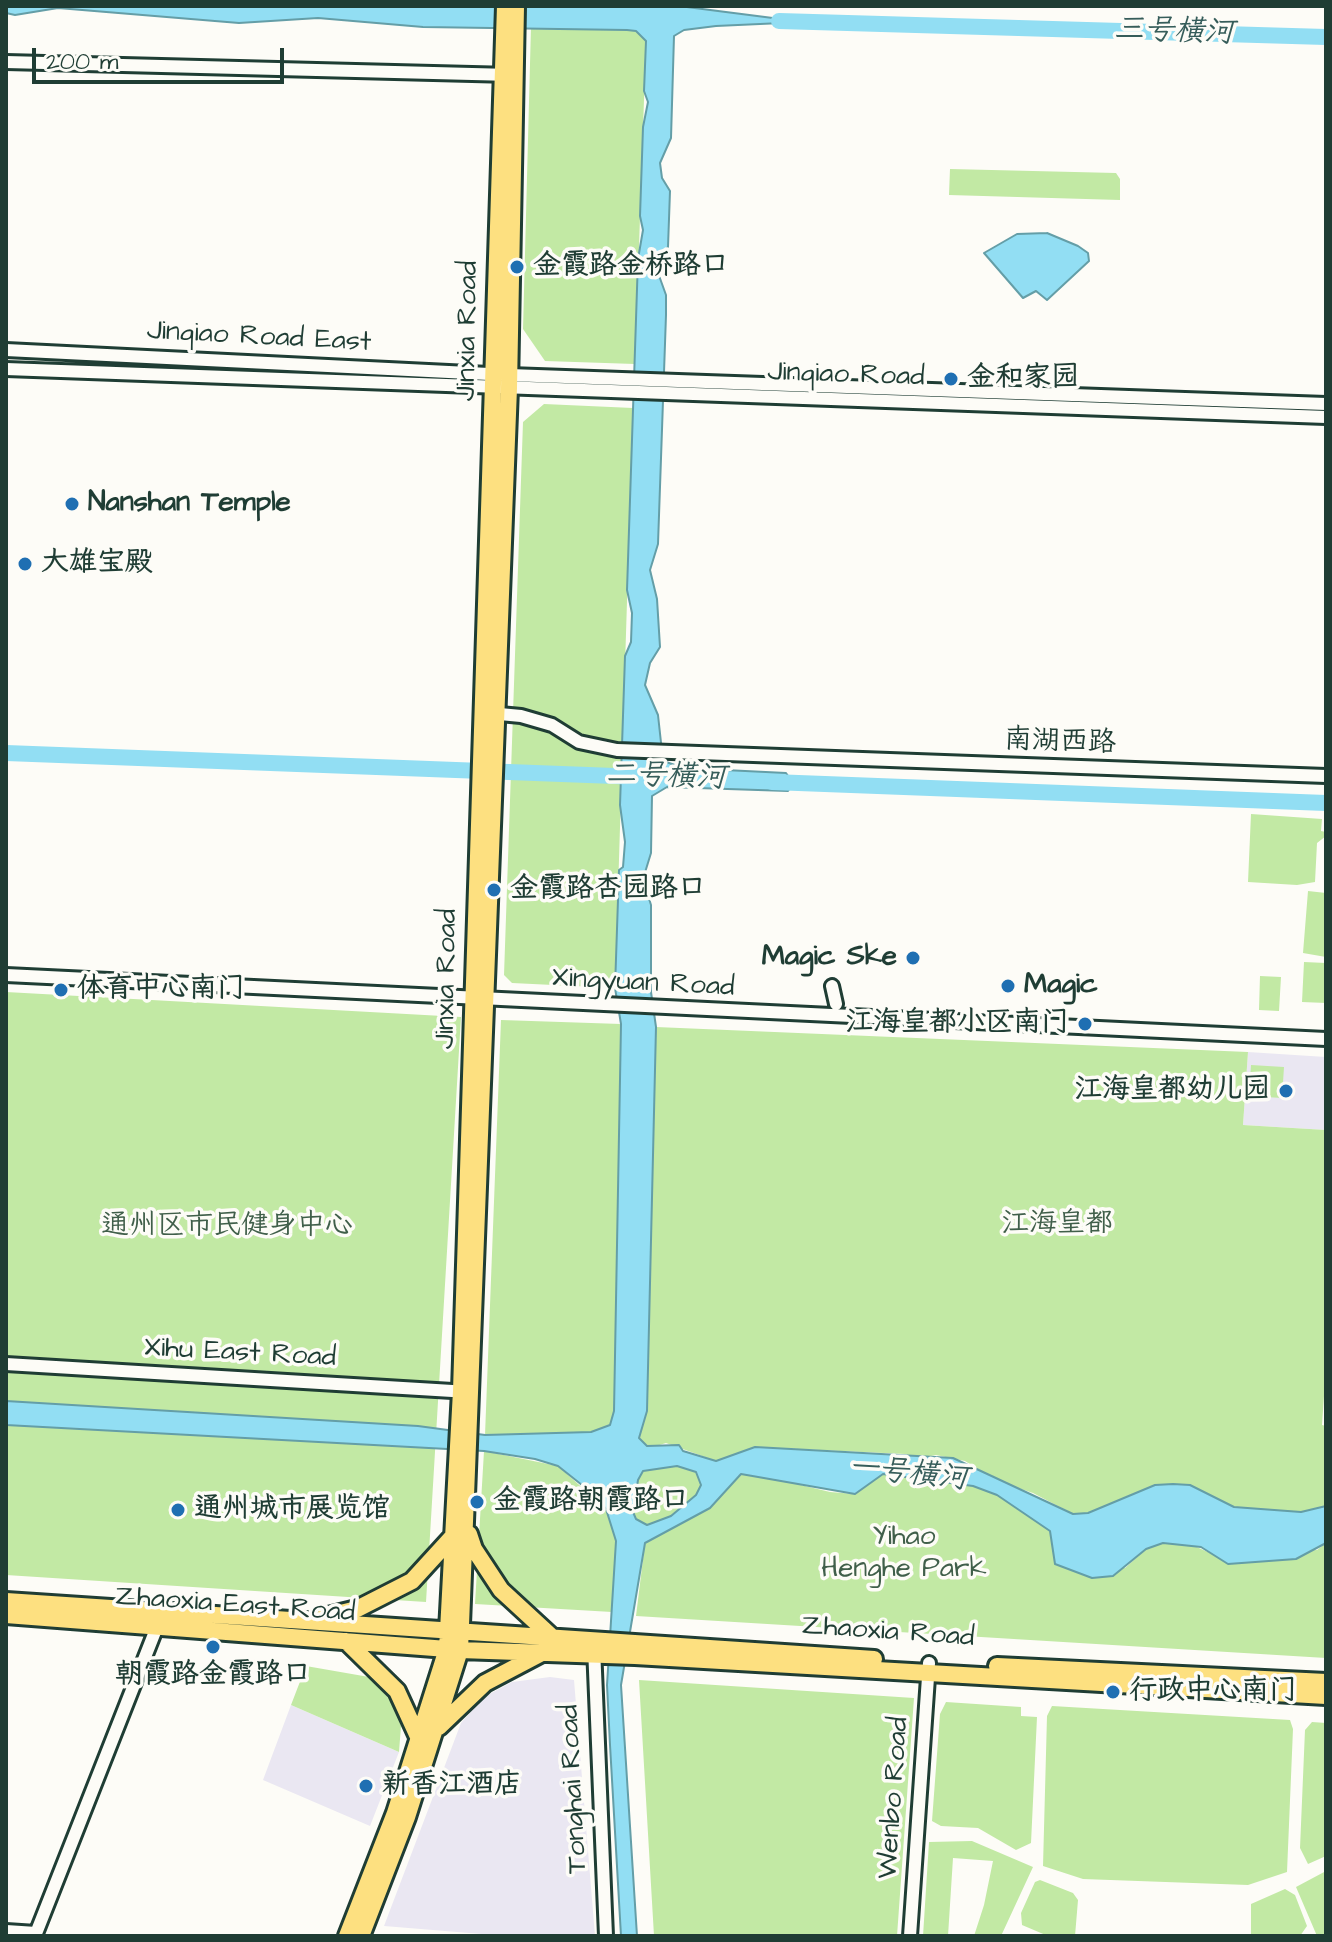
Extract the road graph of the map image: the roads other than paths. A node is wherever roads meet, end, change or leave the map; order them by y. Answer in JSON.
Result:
{"nodes":[{"id":1,"x":505,"y":6,"type":"edge"},
{"id":2,"x":516,"y":6,"type":"edge"},
{"id":3,"x":509,"y":36,"type":"junction"},
{"id":4,"x":6,"y":62,"type":"edge"},
{"id":5,"x":507,"y":75,"type":"junction"},
{"id":6,"x":6,"y":350,"type":"edge"},
{"id":7,"x":6,"y":369,"type":"edge"},
{"id":8,"x":502,"y":381,"type":"junction"},
{"id":9,"x":1326,"y":404,"type":"edge"},
{"id":10,"x":1326,"y":417,"type":"edge"},
{"id":11,"x":488,"y":713,"type":"junction"},
{"id":12,"x":1326,"y":776,"type":"edge"},
{"id":13,"x":6,"y":975,"type":"edge"},
{"id":14,"x":832,"y":986,"type":"dead end"},
{"id":15,"x":481,"y":999,"type":"junction"},
{"id":16,"x":836,"y":1004,"type":"dead end"},
{"id":17,"x":1326,"y":1039,"type":"edge"},
{"id":18,"x":6,"y":1364,"type":"edge"},
{"id":19,"x":466,"y":1392,"type":"junction"},
{"id":20,"x":460,"y":1531,"type":"junction"},
{"id":21,"x":6,"y":1601,"type":"edge"},
{"id":22,"x":6,"y":1615,"type":"edge"},
{"id":23,"x":160,"y":1619,"type":"junction"},
{"id":24,"x":307,"y":1621,"type":"junction"},
{"id":25,"x":454,"y":1630,"type":"junction"},
{"id":26,"x":552,"y":1637,"type":"junction"},
{"id":27,"x":346,"y":1641,"type":"junction"},
{"id":28,"x":600,"y":1647,"type":"junction"},
{"id":29,"x":454,"y":1650,"type":"junction"},
{"id":30,"x":543,"y":1653,"type":"junction"},
{"id":31,"x":928,"y":1668,"type":"junction"},
{"id":32,"x":1326,"y":1682,"type":"edge"},
{"id":33,"x":1326,"y":1696,"type":"edge"},
{"id":34,"x":435,"y":1731,"type":"junction"},
{"id":35,"x":419,"y":1739,"type":"junction"},
{"id":36,"x":6,"y":1931,"type":"edge"},
{"id":37,"x":35,"y":1935,"type":"edge"},
{"id":38,"x":347,"y":1936,"type":"edge"},
{"id":39,"x":361,"y":1936,"type":"edge"},
{"id":40,"x":606,"y":1936,"type":"edge"},
{"id":41,"x":910,"y":1936,"type":"edge"}],
"edges":[{"from":1,"to":3,"type":"main road","name":"Jinxia Road"},
{"from":2,"to":3,"type":"main road","name":"Jinxia Road"},
{"from":3,"to":5,"type":"main road","name":"Jinxia Road"},
{"from":4,"to":5,"type":"street"},
{"from":5,"to":8,"type":"main road","name":"Jinxia Road"},
{"from":6,"to":8,"type":"street","name":"Jinqiao Road East"},
{"from":7,"to":8,"type":"street","name":"Jinqiao Road East"},
{"from":8,"to":9,"type":"street","name":"Jinqiao Road"},
{"from":8,"to":10,"type":"street","name":"Jinqiao Road"},
{"from":8,"to":11,"type":"main road","name":"Jinxia Road"},
{"from":11,"to":12,"type":"street","name":"南湖西路"},
{"from":11,"to":15,"type":"main road","name":"Jinxia Road"},
{"from":13,"to":15,"type":"street","name":"Xingyuan Road"},
{"from":14,"to":16,"type":"street"},
{"from":15,"to":17,"type":"street","name":"Xingyuan Road"},
{"from":15,"to":19,"type":"main road","name":"Jinxia Road"},
{"from":18,"to":19,"type":"street","name":"Xihu East Road"},
{"from":19,"to":20,"type":"main road","name":"Jinxia Road"},
{"from":20,"to":24,"type":"main road"},
{"from":20,"to":25,"type":"main road","name":"Jinxia Road"},
{"from":20,"to":26,"type":"main road"},
{"from":21,"to":23,"type":"main road","name":"Zhaoxia East Road"},
{"from":22,"to":23,"type":"main road","name":"Zhaoxia East Road"},
{"from":23,"to":24,"type":"main road","name":"Zhaoxia East Road"},
{"from":23,"to":27,"type":"main road","name":"Zhaoxia East Road"},
{"from":23,"to":37,"type":"street"},
{"from":24,"to":25,"type":"main road","name":"Zhaoxia East Road"},
{"from":25,"to":26,"type":"main road","name":"Zhaoxia Road"},
{"from":25,"to":29,"type":"main road","name":"Jinxia Road"},
{"from":26,"to":28,"type":"main road","name":"Zhaoxia Road"},
{"from":27,"to":29,"type":"main road","name":"Zhaoxia East Road"},
{"from":27,"to":35,"type":"main road"},
{"from":28,"to":30,"type":"main road","name":"Zhaoxia Road"},
{"from":28,"to":31,"type":"main road","name":"Zhaoxia Road"},
{"from":28,"to":40,"type":"street","name":"Tonghai Road"},
{"from":29,"to":30,"type":"main road","name":"Zhaoxia Road"},
{"from":29,"to":34,"type":"main road","name":"Jinxia Road"},
{"from":29,"to":35,"type":"main road","name":"Jinxia Road"},
{"from":30,"to":34,"type":"main road"},
{"from":31,"to":32,"type":"main road","name":"Zhaoxia Road"},
{"from":31,"to":33,"type":"main road","name":"Zhaoxia Road"},
{"from":31,"to":41,"type":"street","name":"Wenbo Road"},
{"from":34,"to":39,"type":"main road","name":"Jinxia Road"},
{"from":35,"to":38,"type":"main road","name":"Jinxia Road"},
{"from":36,"to":37,"type":"street"}]}
